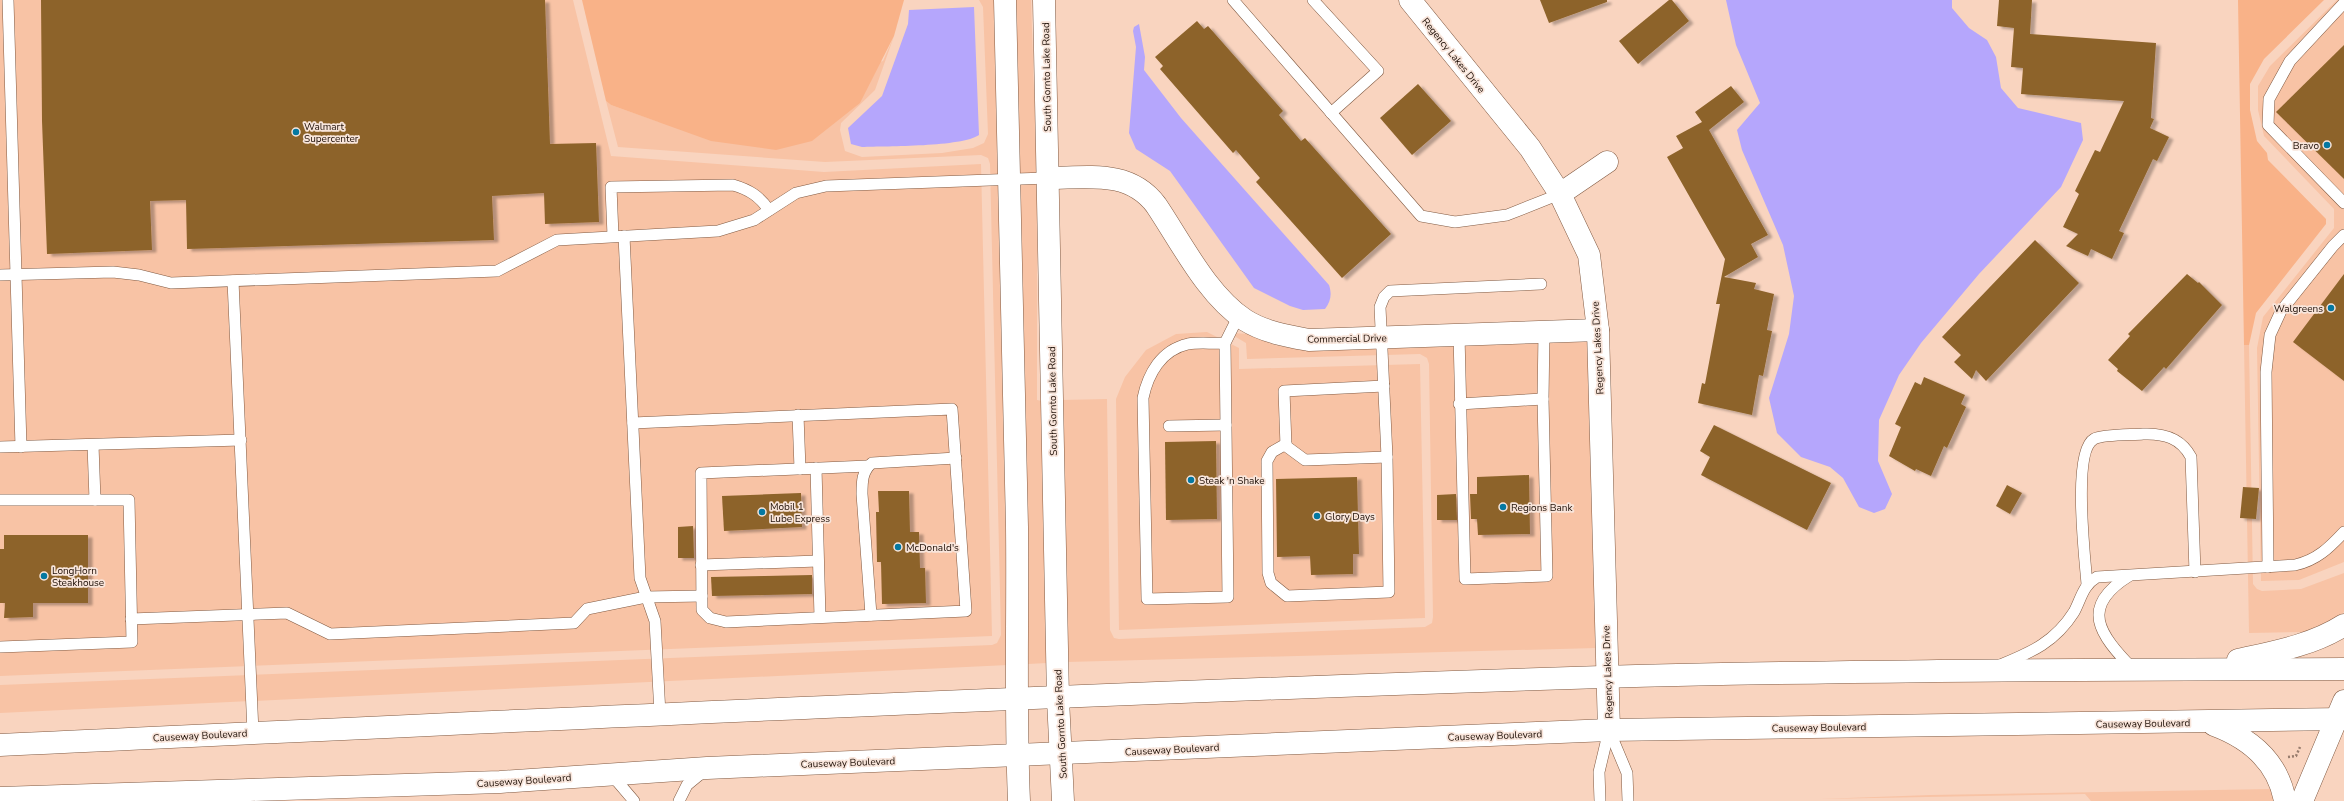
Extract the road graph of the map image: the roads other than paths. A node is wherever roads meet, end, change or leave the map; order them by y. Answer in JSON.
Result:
{"nodes":[{"id":1,"x":8,"y":0,"type":"edge"},
{"id":2,"x":1005,"y":0,"type":"edge"},
{"id":3,"x":1044,"y":0,"type":"edge"},
{"id":4,"x":1233,"y":0,"type":"edge"},
{"id":5,"x":1313,"y":0,"type":"edge"},
{"id":6,"x":1410,"y":0,"type":"edge"},
{"id":7,"x":2344,"y":3,"type":"edge"},
{"id":8,"x":1331,"y":113,"type":"junction"},
{"id":9,"x":1607,"y":162,"type":"dead end"},
{"id":10,"x":1047,"y":178,"type":"junction"},
{"id":11,"x":1009,"y":180,"type":"junction"},
{"id":12,"x":1560,"y":194,"type":"junction"},
{"id":13,"x":2344,"y":203,"type":"edge"},
{"id":14,"x":769,"y":210,"type":"junction"},
{"id":15,"x":2344,"y":235,"type":"edge"},
{"id":16,"x":613,"y":236,"type":"junction"},
{"id":17,"x":624,"y":236,"type":"junction"},
{"id":18,"x":16,"y":274,"type":"junction"},
{"id":19,"x":0,"y":275,"type":"edge"},
{"id":20,"x":233,"y":281,"type":"junction"},
{"id":21,"x":1541,"y":284,"type":"dead end"},
{"id":22,"x":1239,"y":315,"type":"junction"},
{"id":23,"x":1598,"y":330,"type":"junction"},
{"id":24,"x":1544,"y":332,"type":"junction"},
{"id":25,"x":1459,"y":335,"type":"junction"},
{"id":26,"x":1382,"y":338,"type":"junction"},
{"id":27,"x":1225,"y":343,"type":"junction"},
{"id":28,"x":1384,"y":386,"type":"junction"},
{"id":29,"x":1543,"y":398,"type":"junction"},
{"id":30,"x":1460,"y":404,"type":"junction"},
{"id":31,"x":798,"y":415,"type":"junction"},
{"id":32,"x":633,"y":423,"type":"junction"},
{"id":33,"x":1226,"y":425,"type":"junction"},
{"id":34,"x":1169,"y":426,"type":"dead end"},
{"id":35,"x":241,"y":440,"type":"junction"},
{"id":36,"x":1286,"y":444,"type":"junction"},
{"id":37,"x":93,"y":445,"type":"junction"},
{"id":38,"x":21,"y":447,"type":"junction"},
{"id":39,"x":0,"y":448,"type":"edge"},
{"id":40,"x":1387,"y":457,"type":"junction"},
{"id":41,"x":956,"y":458,"type":"junction"},
{"id":42,"x":868,"y":466,"type":"junction"},
{"id":43,"x":816,"y":468,"type":"junction"},
{"id":44,"x":800,"y":469,"type":"junction"},
{"id":45,"x":0,"y":500,"type":"edge"},
{"id":46,"x":95,"y":500,"type":"junction"},
{"id":47,"x":2344,"y":532,"type":"edge"},
{"id":48,"x":818,"y":562,"type":"junction"},
{"id":49,"x":702,"y":565,"type":"junction"},
{"id":50,"x":2268,"y":567,"type":"junction"},
{"id":51,"x":2195,"y":572,"type":"junction"},
{"id":52,"x":2129,"y":576,"type":"junction"},
{"id":53,"x":2087,"y":584,"type":"junction"},
{"id":54,"x":702,"y":596,"type":"junction"},
{"id":55,"x":646,"y":597,"type":"junction"},
{"id":56,"x":248,"y":614,"type":"junction"},
{"id":57,"x":871,"y":615,"type":"junction"},
{"id":58,"x":820,"y":617,"type":"junction"},
{"id":59,"x":131,"y":619,"type":"junction"},
{"id":60,"x":2344,"y":625,"type":"edge"},
{"id":61,"x":0,"y":647,"type":"edge"},
{"id":62,"x":2133,"y":669,"type":"junction"},
{"id":63,"x":2199,"y":669,"type":"junction"},
{"id":64,"x":2344,"y":669,"type":"edge"},
{"id":65,"x":1985,"y":672,"type":"junction"},
{"id":66,"x":1606,"y":677,"type":"junction"},
{"id":67,"x":1058,"y":699,"type":"junction"},
{"id":68,"x":1018,"y":700,"type":"junction"},
{"id":69,"x":2341,"y":713,"type":"edge"},
{"id":70,"x":660,"y":714,"type":"junction"},
{"id":71,"x":2205,"y":721,"type":"junction"},
{"id":72,"x":1609,"y":730,"type":"junction"},
{"id":73,"x":253,"y":732,"type":"junction"},
{"id":74,"x":0,"y":745,"type":"edge"},
{"id":75,"x":1061,"y":754,"type":"junction"},
{"id":76,"x":1017,"y":755,"type":"junction"},
{"id":77,"x":707,"y":768,"type":"junction"},
{"id":78,"x":611,"y":774,"type":"junction"},
{"id":79,"x":256,"y":796,"type":"edge"},
{"id":80,"x":0,"y":798,"type":"edge"},
{"id":81,"x":634,"y":801,"type":"edge"},
{"id":82,"x":679,"y":801,"type":"edge"},
{"id":83,"x":1019,"y":801,"type":"edge"},
{"id":84,"x":1063,"y":801,"type":"edge"},
{"id":85,"x":1600,"y":801,"type":"edge"},
{"id":86,"x":1628,"y":801,"type":"edge"},
{"id":87,"x":2285,"y":801,"type":"edge"},
{"id":88,"x":2302,"y":801,"type":"edge"}],
"edges":[{"from":1,"to":18,"type":"lane"},
{"from":2,"to":11,"type":"main road"},
{"from":3,"to":10,"type":"main road","name":"South Gornto Lake Road"},
{"from":4,"to":8,"type":"lane"},
{"from":5,"to":8,"type":"lane"},
{"from":6,"to":12,"type":"main road","name":"Regency Lakes Drive"},
{"from":7,"to":13,"type":"lane"},
{"from":8,"to":12,"type":"lane"},
{"from":9,"to":12,"type":"main road"},
{"from":10,"to":11,"type":"lane"},
{"from":10,"to":22,"type":"main road","name":"Commercial Drive"},
{"from":10,"to":67,"type":"main road","name":"South Gornto Lake Road"},
{"from":11,"to":14,"type":"lane"},
{"from":11,"to":68,"type":"main road"},
{"from":12,"to":23,"type":"main road","name":"Regency Lakes Drive"},
{"from":14,"to":16,"type":"lane"},
{"from":14,"to":17,"type":"lane"},
{"from":15,"to":50,"type":"lane"},
{"from":16,"to":17,"type":"lane"},
{"from":16,"to":20,"type":"lane"},
{"from":17,"to":32,"type":"lane"},
{"from":18,"to":19,"type":"lane"},
{"from":18,"to":20,"type":"lane"},
{"from":18,"to":38,"type":"lane"},
{"from":20,"to":35,"type":"lane"},
{"from":21,"to":26,"type":"lane"},
{"from":22,"to":26,"type":"main road","name":"Commercial Drive"},
{"from":22,"to":27,"type":"lane"},
{"from":23,"to":24,"type":"main road","name":"Commercial Drive"},
{"from":23,"to":66,"type":"main road","name":"Regency Lakes Drive"},
{"from":24,"to":25,"type":"main road","name":"Commercial Drive"},
{"from":24,"to":29,"type":"lane"},
{"from":25,"to":26,"type":"main road","name":"Commercial Drive"},
{"from":25,"to":30,"type":"lane"},
{"from":26,"to":28,"type":"lane"},
{"from":27,"to":33,"type":"lane"},
{"from":27,"to":33,"type":"lane"},
{"from":28,"to":36,"type":"lane"},
{"from":28,"to":40,"type":"lane"},
{"from":29,"to":30,"type":"lane"},
{"from":29,"to":30,"type":"lane"},
{"from":31,"to":32,"type":"lane"},
{"from":31,"to":41,"type":"lane"},
{"from":31,"to":44,"type":"lane"},
{"from":32,"to":55,"type":"lane"},
{"from":33,"to":34,"type":"lane"},
{"from":35,"to":37,"type":"lane"},
{"from":35,"to":56,"type":"lane"},
{"from":36,"to":40,"type":"lane"},
{"from":36,"to":40,"type":"lane"},
{"from":37,"to":38,"type":"lane"},
{"from":37,"to":46,"type":"lane"},
{"from":38,"to":39,"type":"lane"},
{"from":41,"to":42,"type":"lane"},
{"from":41,"to":57,"type":"lane"},
{"from":42,"to":43,"type":"lane"},
{"from":42,"to":57,"type":"lane"},
{"from":43,"to":44,"type":"lane"},
{"from":43,"to":48,"type":"lane"},
{"from":44,"to":49,"type":"lane"},
{"from":45,"to":46,"type":"lane"},
{"from":46,"to":59,"type":"lane"},
{"from":47,"to":50,"type":"lane"},
{"from":48,"to":49,"type":"lane"},
{"from":48,"to":58,"type":"lane"},
{"from":49,"to":54,"type":"lane"},
{"from":50,"to":51,"type":"lane"},
{"from":51,"to":52,"type":"lane"},
{"from":51,"to":53,"type":"lane"},
{"from":52,"to":53,"type":"lane"},
{"from":52,"to":62,"type":"lane"},
{"from":53,"to":65,"type":"lane"},
{"from":54,"to":55,"type":"lane"},
{"from":54,"to":58,"type":"lane"},
{"from":55,"to":56,"type":"lane"},
{"from":55,"to":70,"type":"lane"},
{"from":56,"to":59,"type":"lane"},
{"from":56,"to":73,"type":"lane"},
{"from":57,"to":58,"type":"lane"},
{"from":59,"to":61,"type":"lane"},
{"from":60,"to":63,"type":"main road"},
{"from":62,"to":63,"type":"main road","name":"Causeway Boulevard"},
{"from":62,"to":65,"type":"main road","name":"Causeway Boulevard"},
{"from":63,"to":64,"type":"main road","name":"Causeway Boulevard"},
{"from":65,"to":66,"type":"main road","name":"Causeway Boulevard"},
{"from":66,"to":67,"type":"main road","name":"Causeway Boulevard"},
{"from":66,"to":72,"type":"main road","name":"Regency Lakes Drive"},
{"from":67,"to":68,"type":"main road","name":"Causeway Boulevard"},
{"from":67,"to":75,"type":"main road","name":"South Gornto Lake Road"},
{"from":68,"to":70,"type":"main road","name":"Causeway Boulevard"},
{"from":68,"to":76,"type":"main road"},
{"from":69,"to":71,"type":"main road","name":"Causeway Boulevard"},
{"from":69,"to":88,"type":"main road"},
{"from":70,"to":73,"type":"main road","name":"Causeway Boulevard"},
{"from":71,"to":72,"type":"main road","name":"Causeway Boulevard"},
{"from":71,"to":87,"type":"main road"},
{"from":72,"to":75,"type":"main road","name":"Causeway Boulevard"},
{"from":72,"to":85,"type":"lane"},
{"from":72,"to":86,"type":"lane"},
{"from":73,"to":74,"type":"main road","name":"Causeway Boulevard"},
{"from":75,"to":76,"type":"main road","name":"Causeway Boulevard"},
{"from":75,"to":84,"type":"main road","name":"South Gornto Lake Road"},
{"from":76,"to":77,"type":"main road","name":"Causeway Boulevard"},
{"from":76,"to":83,"type":"main road"},
{"from":77,"to":78,"type":"main road","name":"Causeway Boulevard"},
{"from":77,"to":82,"type":"lane"},
{"from":78,"to":79,"type":"main road","name":"Causeway Boulevard"},
{"from":78,"to":81,"type":"lane"},
{"from":79,"to":80,"type":"main road","name":"Causeway Boulevard"}]}
